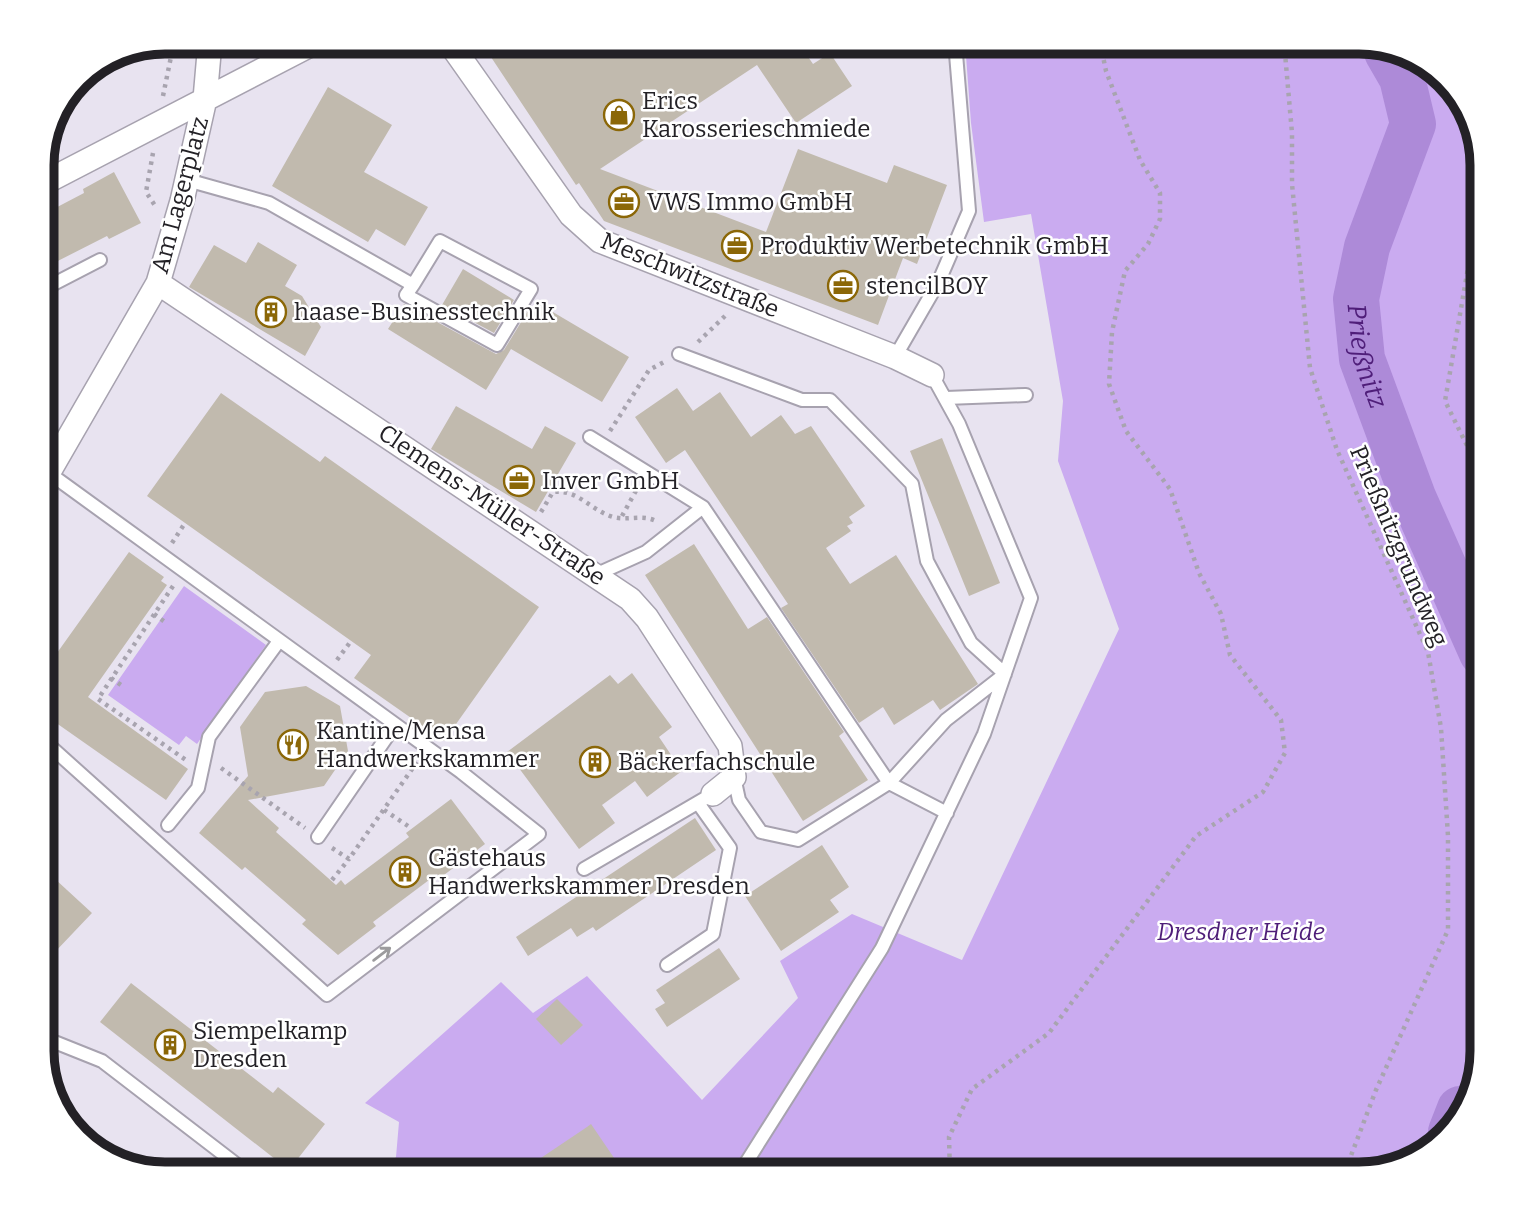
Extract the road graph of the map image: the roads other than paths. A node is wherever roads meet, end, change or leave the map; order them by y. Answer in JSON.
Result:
{"nodes":[{"id":1,"x":209,"y":54,"type":"edge"},
{"id":2,"x":293,"y":54,"type":"edge"},
{"id":3,"x":457,"y":54,"type":"edge"},
{"id":4,"x":957,"y":54,"type":"edge"},
{"id":5,"x":205,"y":99,"type":"junction"},
{"id":6,"x":54,"y":178,"type":"edge"},
{"id":7,"x":187,"y":180,"type":"junction"},
{"id":8,"x":100,"y":260,"type":"dead end"},
{"id":9,"x":158,"y":283,"type":"junction"},
{"id":10,"x":54,"y":284,"type":"edge"},
{"id":11,"x":413,"y":285,"type":"junction"},
{"id":12,"x":679,"y":354,"type":"dead end"},
{"id":13,"x":895,"y":357,"type":"junction"},
{"id":14,"x":932,"y":375,"type":"joint"},
{"id":15,"x":1026,"y":395,"type":"dead end"},
{"id":16,"x":946,"y":398,"type":"junction"},
{"id":17,"x":590,"y":437,"type":"dead end"},
{"id":18,"x":54,"y":459,"type":"edge"},
{"id":19,"x":54,"y":480,"type":"edge"},
{"id":20,"x":704,"y":507,"type":"junction"},
{"id":21,"x":595,"y":575,"type":"junction"},
{"id":22,"x":279,"y":641,"type":"junction"},
{"id":23,"x":1005,"y":674,"type":"junction"},
{"id":24,"x":395,"y":725,"type":"junction"},
{"id":25,"x":54,"y":750,"type":"edge"},
{"id":26,"x":734,"y":777,"type":"junction"},
{"id":27,"x":889,"y":783,"type":"junction"},
{"id":28,"x":706,"y":798,"type":"junction"},
{"id":29,"x":947,"y":813,"type":"junction"},
{"id":30,"x":168,"y":825,"type":"dead end"},
{"id":31,"x":318,"y":837,"type":"road end"},
{"id":32,"x":584,"y":869,"type":"dead end"},
{"id":33,"x":667,"y":965,"type":"dead end"},
{"id":34,"x":54,"y":1042,"type":"edge"},
{"id":35,"x":234,"y":1162,"type":"edge"},
{"id":36,"x":747,"y":1162,"type":"edge"}],
"edges":[{"from":1,"to":5,"type":"street","name":"Am Lagerplatz"},
{"from":2,"to":5,"type":"street"},
{"from":3,"to":13,"type":"street","name":"Meschwitzstraße"},
{"from":4,"to":13,"type":"lane"},
{"from":5,"to":6,"type":"street"},
{"from":5,"to":7,"type":"street","name":"Am Lagerplatz"},
{"from":7,"to":9,"type":"street","name":"Am Lagerplatz"},
{"from":7,"to":11,"type":"lane"},
{"from":8,"to":10,"type":"lane"},
{"from":9,"to":18,"type":"street","name":"Am Lagerplatz"},
{"from":9,"to":21,"type":"street","name":"Clemens-Müller-Straße"},
{"from":11,"to":11,"type":"lane"},
{"from":12,"to":23,"type":"lane"},
{"from":13,"to":14,"type":"street","name":"Meschwitzstraße"},
{"from":14,"to":16,"type":"lane"},
{"from":15,"to":16,"type":"lane"},
{"from":16,"to":23,"type":"lane"},
{"from":17,"to":20,"type":"lane"},
{"from":19,"to":22,"type":"lane"},
{"from":20,"to":21,"type":"lane"},
{"from":20,"to":27,"type":"lane"},
{"from":21,"to":26,"type":"street","name":"Clemens-Müller-Straße"},
{"from":22,"to":24,"type":"lane"},
{"from":22,"to":30,"type":"lane"},
{"from":23,"to":27,"type":"lane"},
{"from":23,"to":29,"type":"lane"},
{"from":25,"to":24,"type":"lane","one_way":true},
{"from":24,"to":31,"type":"lane"},
{"from":26,"to":27,"type":"lane"},
{"from":26,"to":28,"type":"street"},
{"from":27,"to":29,"type":"lane"},
{"from":28,"to":32,"type":"lane"},
{"from":28,"to":33,"type":"lane"},
{"from":29,"to":36,"type":"lane"},
{"from":34,"to":35,"type":"lane"}]}
